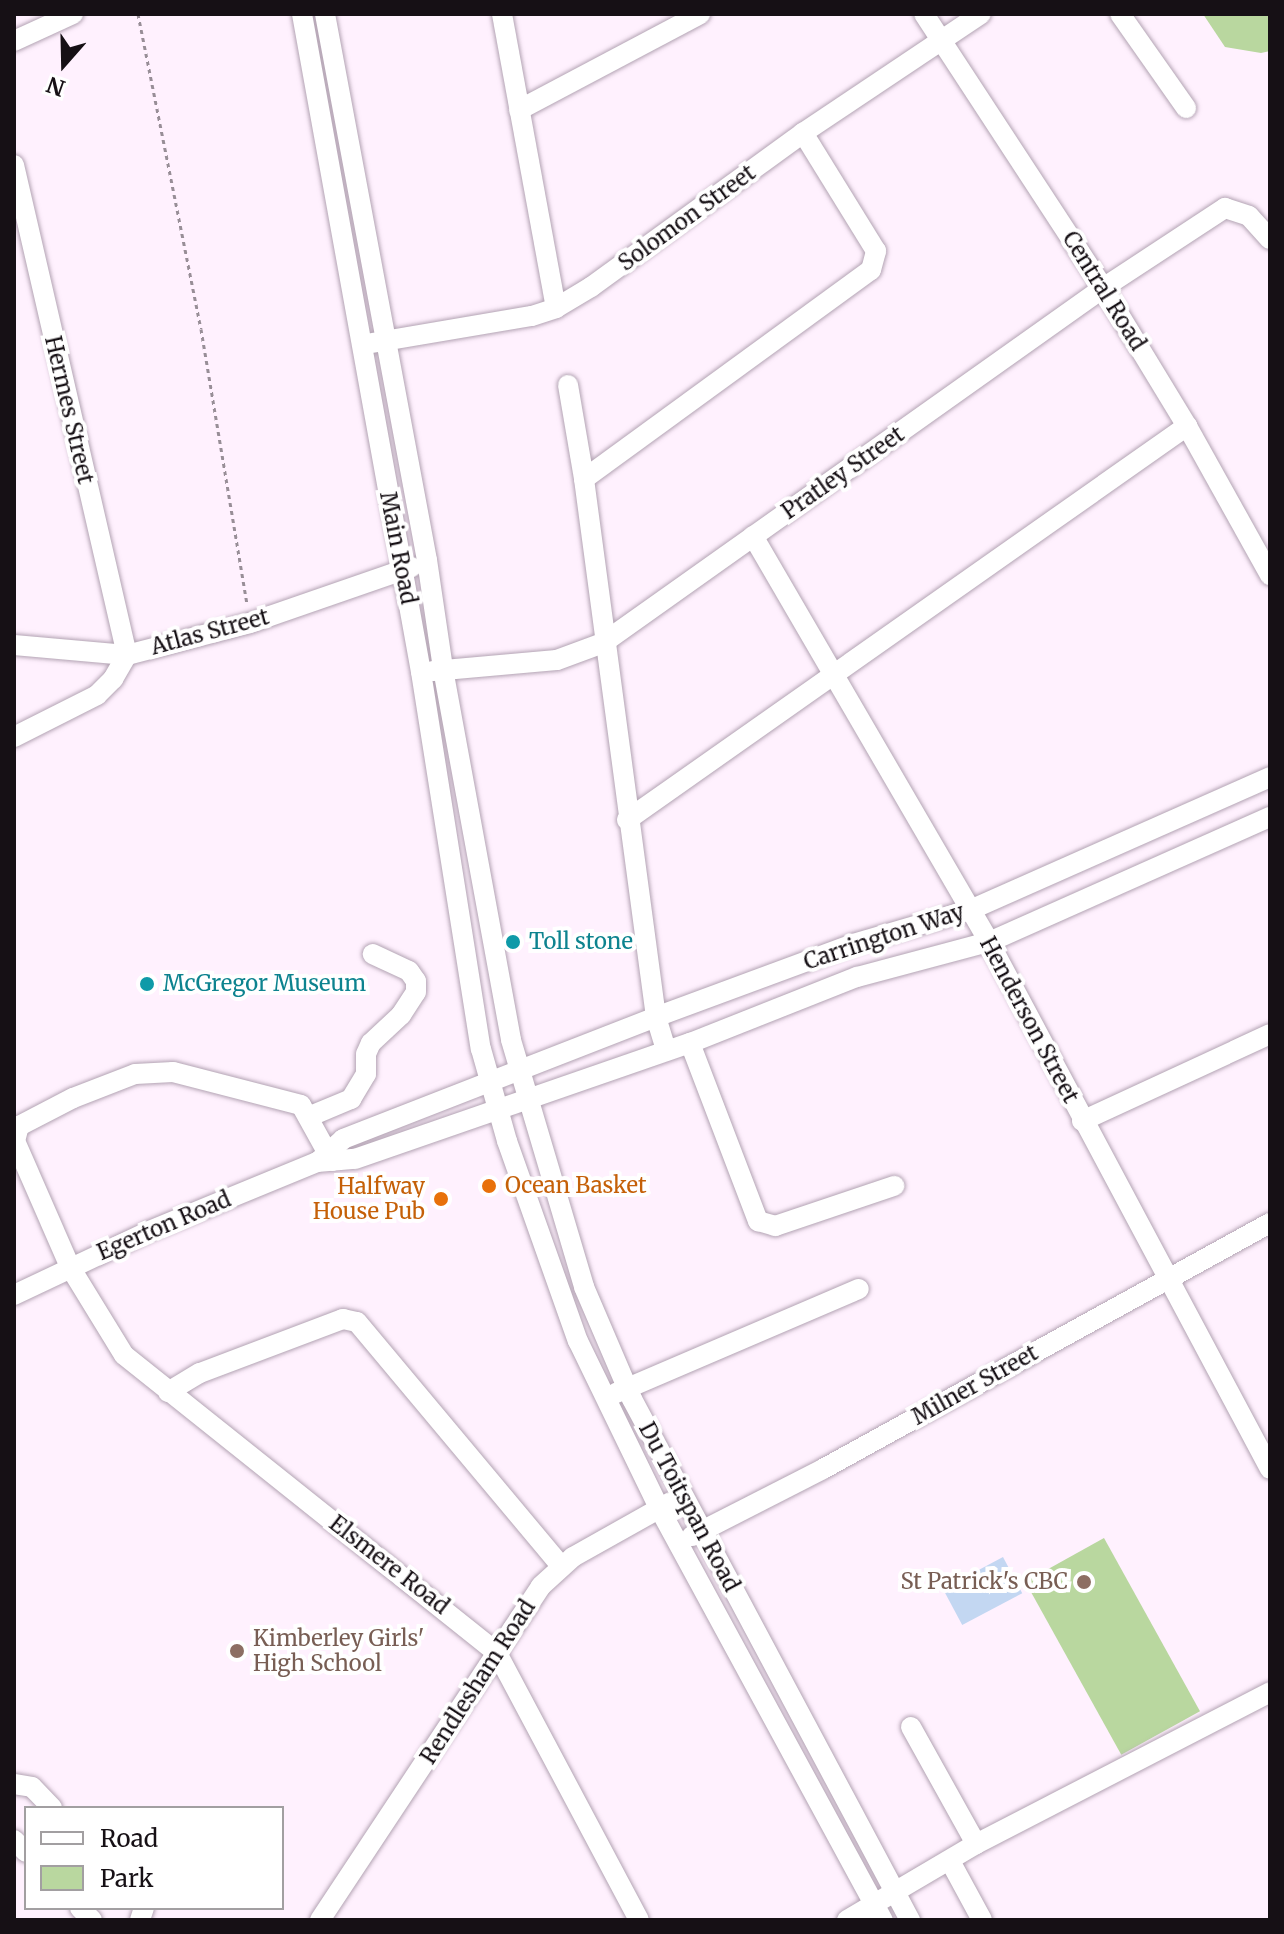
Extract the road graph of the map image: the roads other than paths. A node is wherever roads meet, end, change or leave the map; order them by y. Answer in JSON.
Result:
{"nodes":[{"id":1,"x":73,"y":14,"type":"edge"},
{"id":2,"x":302,"y":14,"type":"edge"},
{"id":3,"x":325,"y":14,"type":"edge"},
{"id":4,"x":502,"y":14,"type":"edge"},
{"id":5,"x":700,"y":14,"type":"edge"},
{"id":6,"x":924,"y":14,"type":"edge"},
{"id":7,"x":981,"y":14,"type":"edge"},
{"id":8,"x":1120,"y":14,"type":"edge"},
{"id":9,"x":940,"y":40,"type":"junction"},
{"id":10,"x":14,"y":41,"type":"edge"},
{"id":11,"x":1186,"y":108,"type":"dead end"},
{"id":12,"x":519,"y":110,"type":"junction"},
{"id":13,"x":803,"y":133,"type":"junction"},
{"id":14,"x":14,"y":165,"type":"edge"},
{"id":15,"x":1270,"y":239,"type":"edge"},
{"id":16,"x":1103,"y":288,"type":"junction"},
{"id":17,"x":556,"y":308,"type":"junction"},
{"id":18,"x":385,"y":340,"type":"junction"},
{"id":19,"x":361,"y":346,"type":"junction"},
{"id":20,"x":568,"y":385,"type":"dead end"},
{"id":21,"x":1187,"y":426,"type":"junction"},
{"id":22,"x":584,"y":479,"type":"junction"},
{"id":23,"x":753,"y":536,"type":"junction"},
{"id":24,"x":427,"y":560,"type":"junction"},
{"id":25,"x":403,"y":571,"type":"junction"},
{"id":26,"x":1270,"y":575,"type":"edge"},
{"id":27,"x":603,"y":643,"type":"junction"},
{"id":28,"x":14,"y":645,"type":"edge"},
{"id":29,"x":127,"y":655,"type":"junction"},
{"id":30,"x":443,"y":669,"type":"junction"},
{"id":31,"x":421,"y":672,"type":"junction"},
{"id":32,"x":832,"y":673,"type":"junction"},
{"id":33,"x":14,"y":737,"type":"edge"},
{"id":34,"x":1270,"y":777,"type":"edge"},
{"id":35,"x":1270,"y":817,"type":"edge"},
{"id":36,"x":627,"y":820,"type":"junction"},
{"id":37,"x":970,"y":910,"type":"junction"},
{"id":38,"x":989,"y":942,"type":"junction"},
{"id":39,"x":373,"y":954,"type":"dead end"},
{"id":40,"x":656,"y":1017,"type":"junction"},
{"id":41,"x":1270,"y":1034,"type":"edge"},
{"id":42,"x":690,"y":1043,"type":"junction"},
{"id":43,"x":666,"y":1050,"type":"junction"},
{"id":44,"x":519,"y":1072,"type":"junction"},
{"id":45,"x":491,"y":1081,"type":"junction"},
{"id":46,"x":526,"y":1098,"type":"junction"},
{"id":47,"x":499,"y":1108,"type":"junction"},
{"id":48,"x":308,"y":1117,"type":"junction"},
{"id":49,"x":1082,"y":1121,"type":"junction"},
{"id":50,"x":325,"y":1159,"type":"junction"},
{"id":51,"x":894,"y":1186,"type":"dead end"},
{"id":52,"x":1270,"y":1223,"type":"edge"},
{"id":53,"x":70,"y":1267,"type":"junction"},
{"id":54,"x":1166,"y":1279,"type":"junction"},
{"id":55,"x":859,"y":1289,"type":"dead end"},
{"id":56,"x":14,"y":1295,"type":"edge"},
{"id":57,"x":626,"y":1386,"type":"junction"},
{"id":58,"x":168,"y":1392,"type":"junction"},
{"id":59,"x":606,"y":1399,"type":"junction"},
{"id":60,"x":1267,"y":1458,"type":"edge"},
{"id":61,"x":684,"y":1496,"type":"junction"},
{"id":62,"x":659,"y":1508,"type":"junction"},
{"id":63,"x":701,"y":1530,"type":"junction"},
{"id":64,"x":678,"y":1544,"type":"junction"},
{"id":65,"x":561,"y":1566,"type":"junction"},
{"id":66,"x":497,"y":1653,"type":"junction"},
{"id":67,"x":1270,"y":1692,"type":"edge"},
{"id":68,"x":911,"y":1727,"type":"dead end"},
{"id":69,"x":14,"y":1784,"type":"edge"},
{"id":70,"x":50,"y":1806,"type":"edge"},
{"id":71,"x":976,"y":1844,"type":"junction"},
{"id":72,"x":950,"y":1861,"type":"junction"},
{"id":73,"x":895,"y":1892,"type":"junction"},
{"id":74,"x":878,"y":1912,"type":"edge"},
{"id":75,"x":320,"y":1920,"type":"edge"},
{"id":76,"x":639,"y":1920,"type":"edge"},
{"id":77,"x":847,"y":1920,"type":"edge"},
{"id":78,"x":910,"y":1920,"type":"edge"},
{"id":79,"x":982,"y":1920,"type":"edge"}],
"edges":[{"from":1,"to":10,"type":"street"},
{"from":2,"to":19,"type":"street","name":"Main Road"},
{"from":3,"to":18,"type":"street","name":"Main Road"},
{"from":4,"to":12,"type":"street"},
{"from":5,"to":12,"type":"street"},
{"from":6,"to":9,"type":"street","name":"Central Road"},
{"from":7,"to":9,"type":"street","name":"Solomon Street"},
{"from":8,"to":11,"type":"street"},
{"from":9,"to":13,"type":"street","name":"Solomon Street"},
{"from":9,"to":16,"type":"street","name":"Central Road"},
{"from":12,"to":17,"type":"street"},
{"from":13,"to":17,"type":"street","name":"Solomon Street"},
{"from":13,"to":22,"type":"street"},
{"from":14,"to":29,"type":"street","name":"Hermes Street"},
{"from":15,"to":16,"type":"street","name":"Pratley Street"},
{"from":16,"to":21,"type":"street","name":"Central Road"},
{"from":16,"to":23,"type":"street","name":"Pratley Street"},
{"from":17,"to":18,"type":"street","name":"Solomon Street"},
{"from":18,"to":19,"type":"street","name":"Solomon Street"},
{"from":18,"to":24,"type":"street","name":"Main Road"},
{"from":19,"to":25,"type":"street","name":"Main Road"},
{"from":20,"to":22,"type":"street"},
{"from":21,"to":26,"type":"street","name":"Central Road"},
{"from":21,"to":32,"type":"street"},
{"from":22,"to":27,"type":"street"},
{"from":23,"to":27,"type":"street","name":"Pratley Street"},
{"from":23,"to":32,"type":"street","name":"Henderson Street"},
{"from":24,"to":25,"type":"street","name":"Atlas Street"},
{"from":24,"to":30,"type":"street","name":"Main Road"},
{"from":25,"to":29,"type":"street","name":"Atlas Street"},
{"from":25,"to":31,"type":"street","name":"Main Road"},
{"from":27,"to":30,"type":"street","name":"Pratley Street"},
{"from":27,"to":36,"type":"street"},
{"from":28,"to":29,"type":"street"},
{"from":29,"to":33,"type":"street","name":"Atlas Street"},
{"from":30,"to":31,"type":"street","name":"Pratley Street"},
{"from":30,"to":44,"type":"street","name":"Main Road"},
{"from":31,"to":45,"type":"street","name":"Main Road"},
{"from":32,"to":36,"type":"street"},
{"from":32,"to":37,"type":"street","name":"Henderson Street"},
{"from":34,"to":37,"type":"street","name":"Carrington Way"},
{"from":35,"to":38,"type":"street","name":"Carrington Way"},
{"from":36,"to":40,"type":"street"},
{"from":37,"to":38,"type":"street","name":"Henderson Street"},
{"from":37,"to":40,"type":"street","name":"Carrington Way"},
{"from":38,"to":42,"type":"street","name":"Carrington Way"},
{"from":38,"to":49,"type":"street","name":"Henderson Street"},
{"from":39,"to":48,"type":"street"},
{"from":40,"to":43,"type":"street"},
{"from":40,"to":44,"type":"street","name":"Carrington Way"},
{"from":41,"to":49,"type":"street"},
{"from":42,"to":43,"type":"street","name":"Carrington Way"},
{"from":42,"to":51,"type":"street"},
{"from":43,"to":46,"type":"street","name":"Carrington Way"},
{"from":44,"to":45,"type":"street","name":"Carrington Way"},
{"from":44,"to":46,"type":"street","name":"Du Toitspan Road"},
{"from":45,"to":47,"type":"street","name":"Du Toitspan Road"},
{"from":45,"to":50,"type":"street","name":"Egerton Road"},
{"from":46,"to":47,"type":"street","name":"Carrington Way"},
{"from":46,"to":57,"type":"street","name":"Du Toitspan Road"},
{"from":47,"to":50,"type":"street","name":"Egerton Road"},
{"from":47,"to":59,"type":"street","name":"Du Toitspan Road"},
{"from":48,"to":50,"type":"street"},
{"from":48,"to":53,"type":"street","name":"Elsmere Road"},
{"from":49,"to":54,"type":"street","name":"Henderson Street"},
{"from":50,"to":53,"type":"street","name":"Egerton Road"},
{"from":52,"to":54,"type":"street","name":"Milner Street"},
{"from":53,"to":56,"type":"street","name":"Egerton Road"},
{"from":53,"to":58,"type":"street","name":"Elsmere Road"},
{"from":54,"to":60,"type":"street","name":"Henderson Street"},
{"from":54,"to":63,"type":"street","name":"Milner Street"},
{"from":55,"to":57,"type":"street"},
{"from":57,"to":59,"type":"street"},
{"from":57,"to":61,"type":"street","name":"Du Toitspan Road"},
{"from":58,"to":65,"type":"street"},
{"from":58,"to":66,"type":"street","name":"Elsmere Road"},
{"from":59,"to":62,"type":"street","name":"Du Toitspan Road"},
{"from":61,"to":62,"type":"street","name":"Rendlesham Road"},
{"from":61,"to":63,"type":"street","name":"Du Toitspan Road"},
{"from":62,"to":64,"type":"street","name":"Du Toitspan Road"},
{"from":62,"to":65,"type":"street","name":"Rendlesham Road"},
{"from":63,"to":64,"type":"street","name":"Milner Street"},
{"from":63,"to":73,"type":"street","name":"Du Toitspan Road"},
{"from":64,"to":74,"type":"street","name":"Du Toitspan Road"},
{"from":65,"to":66,"type":"street","name":"Rendlesham Road"},
{"from":66,"to":75,"type":"street","name":"Rendlesham Road"},
{"from":66,"to":76,"type":"street","name":"Elsmere Road"},
{"from":67,"to":71,"type":"street"},
{"from":68,"to":71,"type":"street"},
{"from":69,"to":70,"type":"street"},
{"from":71,"to":72,"type":"street"},
{"from":72,"to":73,"type":"street"},
{"from":72,"to":79,"type":"street"},
{"from":73,"to":74,"type":"street"},
{"from":73,"to":78,"type":"street","name":"Du Toitspan Road"},
{"from":74,"to":77,"type":"street"}]}
